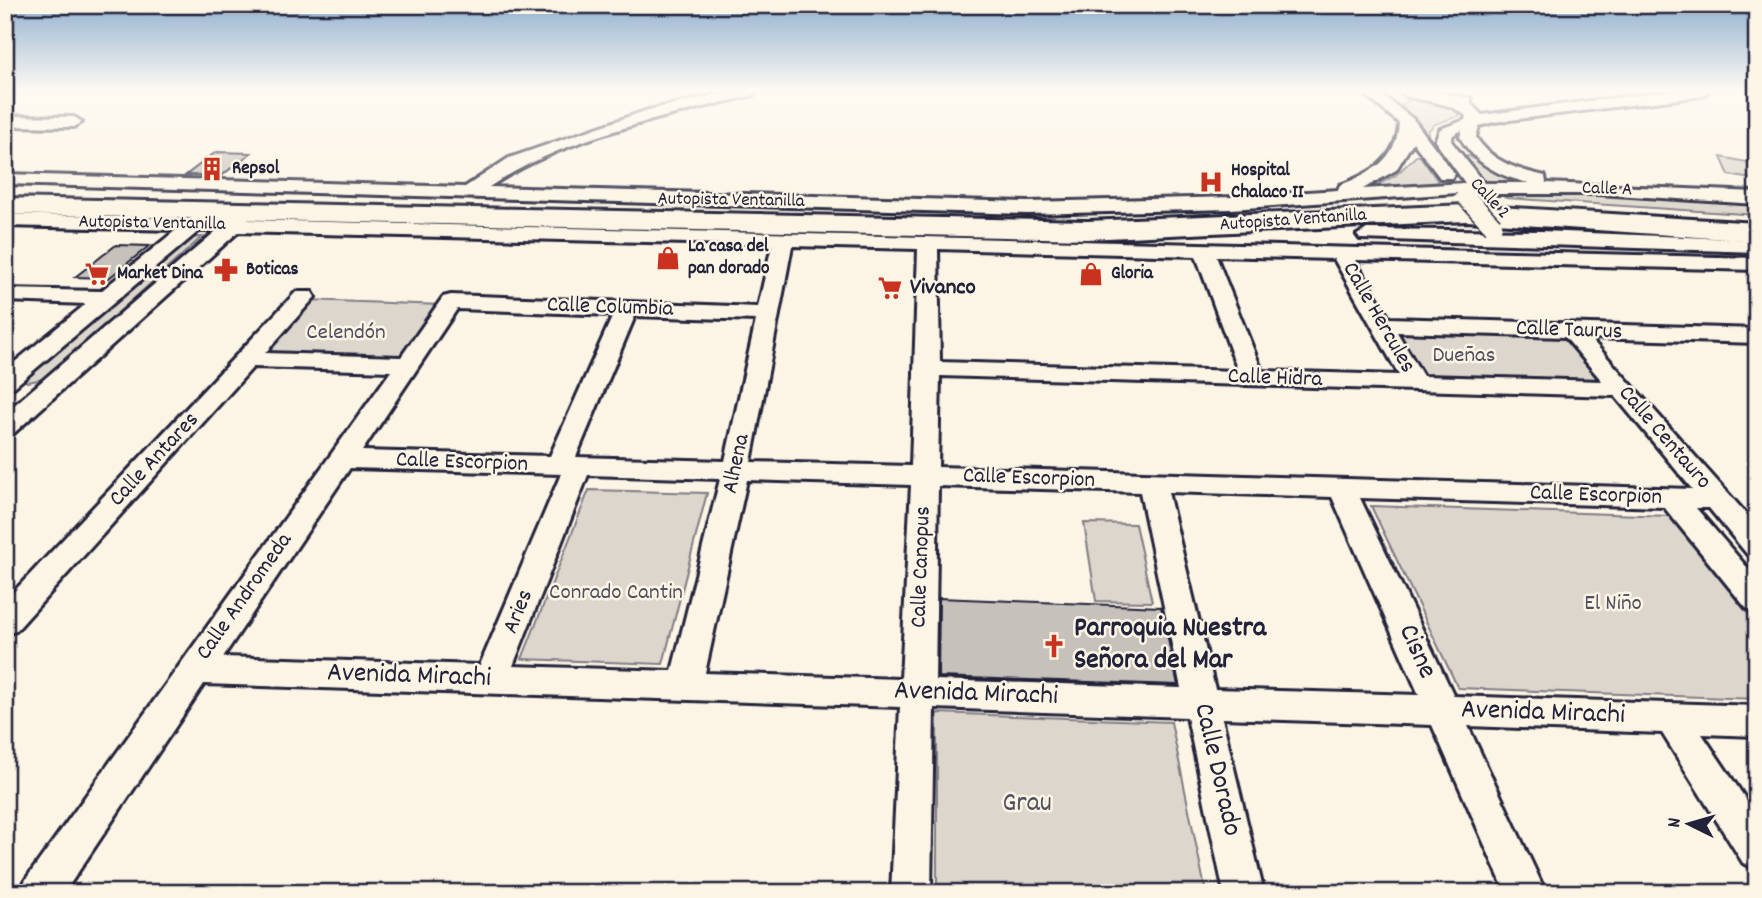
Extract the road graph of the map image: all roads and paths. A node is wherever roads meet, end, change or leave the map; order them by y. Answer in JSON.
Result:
{"nodes":[{"id":1,"x":598,"y":133,"type":"edge"},
{"id":2,"x":1406,"y":133,"type":"edge"},
{"id":3,"x":1417,"y":133,"type":"edge"},
{"id":4,"x":1447,"y":133,"type":"edge"},
{"id":5,"x":1469,"y":133,"type":"edge"},
{"id":6,"x":5,"y":178,"type":"edge"},
{"id":7,"x":116,"y":181,"type":"junction"},
{"id":8,"x":1585,"y":189,"type":"junction"},
{"id":9,"x":469,"y":192,"type":"junction"},
{"id":10,"x":5,"y":196,"type":"edge"},
{"id":11,"x":33,"y":196,"type":"junction"},
{"id":12,"x":1318,"y":198,"type":"junction"},
{"id":13,"x":1757,"y":198,"type":"edge"},
{"id":14,"x":5,"y":206,"type":"edge"},
{"id":15,"x":1489,"y":211,"type":"junction"},
{"id":16,"x":229,"y":212,"type":"junction"},
{"id":17,"x":5,"y":220,"type":"edge"},
{"id":18,"x":1757,"y":220,"type":"edge"},
{"id":19,"x":881,"y":227,"type":"junction"},
{"id":20,"x":1757,"y":232,"type":"edge"},
{"id":21,"x":783,"y":240,"type":"junction"},
{"id":22,"x":928,"y":242,"type":"junction"},
{"id":23,"x":1097,"y":246,"type":"junction"},
{"id":24,"x":1757,"y":246,"type":"edge"},
{"id":25,"x":1203,"y":248,"type":"junction"},
{"id":26,"x":1340,"y":252,"type":"junction"},
{"id":27,"x":1757,"y":264,"type":"edge"},
{"id":28,"x":5,"y":295,"type":"edge"},
{"id":29,"x":304,"y":297,"type":"dead end"},
{"id":30,"x":107,"y":298,"type":"junction"},
{"id":31,"x":451,"y":302,"type":"joint"},
{"id":32,"x":626,"y":309,"type":"junction"},
{"id":33,"x":769,"y":314,"type":"junction"},
{"id":34,"x":1382,"y":325,"type":"junction"},
{"id":35,"x":1572,"y":331,"type":"junction"},
{"id":36,"x":1747,"y":336,"type":"edge"},
{"id":37,"x":1757,"y":355,"type":"edge"},
{"id":38,"x":247,"y":360,"type":"junction"},
{"id":39,"x":407,"y":365,"type":"junction"},
{"id":40,"x":928,"y":369,"type":"junction"},
{"id":41,"x":1253,"y":379,"type":"junction"},
{"id":42,"x":5,"y":382,"type":"edge"},
{"id":43,"x":1415,"y":383,"type":"junction"},
{"id":44,"x":1622,"y":389,"type":"junction"},
{"id":45,"x":5,"y":390,"type":"edge"},
{"id":46,"x":46,"y":391,"type":"junction"},
{"id":47,"x":5,"y":427,"type":"edge"},
{"id":48,"x":341,"y":459,"type":"junction"},
{"id":49,"x":568,"y":466,"type":"junction"},
{"id":50,"x":736,"y":471,"type":"junction"},
{"id":51,"x":925,"y":476,"type":"junction"},
{"id":52,"x":1152,"y":483,"type":"junction"},
{"id":53,"x":1342,"y":489,"type":"junction"},
{"id":54,"x":1672,"y":498,"type":"junction"},
{"id":55,"x":1717,"y":499,"type":"junction"},
{"id":56,"x":1757,"y":546,"type":"edge"},
{"id":57,"x":1757,"y":600,"type":"edge"},
{"id":58,"x":9,"y":613,"type":"edge"},
{"id":59,"x":195,"y":670,"type":"junction"},
{"id":60,"x":491,"y":679,"type":"junction"},
{"id":61,"x":685,"y":686,"type":"junction"},
{"id":62,"x":918,"y":694,"type":"junction"},
{"id":63,"x":1201,"y":703,"type":"junction"},
{"id":64,"x":1443,"y":711,"type":"junction"},
{"id":65,"x":1672,"y":719,"type":"junction"},
{"id":66,"x":1757,"y":721,"type":"edge"},
{"id":67,"x":1757,"y":850,"type":"edge"},
{"id":68,"x":40,"y":893,"type":"edge"},
{"id":69,"x":911,"y":893,"type":"edge"},
{"id":70,"x":1244,"y":893,"type":"edge"},
{"id":71,"x":1526,"y":893,"type":"edge"}],
"edges":[{"from":1,"to":9,"type":"street"},
{"from":2,"to":12,"type":"street"},
{"from":3,"to":15,"type":"street"},
{"from":4,"to":15,"type":"street","name":"Calle 2"},
{"from":5,"to":8,"type":"street"},
{"from":6,"to":7,"type":"street","name":"Autopista Ventanilla"},
{"from":7,"to":9,"type":"street","name":"Autopista Ventanilla"},
{"from":7,"to":11,"type":"highway"},
{"from":8,"to":13,"type":"street","name":"Calle A"},
{"from":8,"to":15,"type":"street","name":"Calle A"},
{"from":9,"to":12,"type":"street","name":"Autopista Ventanilla"},
{"from":10,"to":11,"type":"highway"},
{"from":11,"to":16,"type":"highway"},
{"from":12,"to":15,"type":"street","name":"Autopista Ventanilla"},
{"from":14,"to":16,"type":"highway"},
{"from":15,"to":16,"type":"highway","name":"Autopista Ventanilla"},
{"from":15,"to":18,"type":"highway"},
{"from":15,"to":19,"type":"highway","name":"Autopista Ventanilla"},
{"from":15,"to":20,"type":"highway"},
{"from":15,"to":23,"type":"street","name":"Autopista Ventanilla"},
{"from":15,"to":24,"type":"street","name":"Autopista Ventanilla"},
{"from":16,"to":17,"type":"street","name":"Autopista Ventanilla"},
{"from":16,"to":19,"type":"highway","name":"Autopista Ventanilla"},
{"from":16,"to":21,"type":"street","name":"Autopista Ventanilla"},
{"from":16,"to":30,"type":"street"},
{"from":16,"to":46,"type":"street"},
{"from":19,"to":22,"type":"highway"},
{"from":21,"to":22,"type":"street","name":"Autopista Ventanilla"},
{"from":21,"to":33,"type":"street","name":"Alhena"},
{"from":22,"to":23,"type":"street","name":"Autopista Ventanilla"},
{"from":22,"to":40,"type":"street","name":"Calle Canopus"},
{"from":23,"to":25,"type":"street","name":"Autopista Ventanilla"},
{"from":25,"to":26,"type":"street","name":"Autopista Ventanilla"},
{"from":25,"to":41,"type":"street"},
{"from":26,"to":27,"type":"street","name":"Autopista Ventanilla"},
{"from":26,"to":34,"type":"street","name":"Calle Hercules"},
{"from":28,"to":30,"type":"street"},
{"from":29,"to":38,"type":"street","name":"Calle Antares"},
{"from":30,"to":42,"type":"street"},
{"from":31,"to":32,"type":"street","name":"Calle Columbia"},
{"from":31,"to":39,"type":"street","name":"Calle Andromeda"},
{"from":32,"to":33,"type":"street","name":"Calle Columbia"},
{"from":32,"to":49,"type":"street","name":"Aries"},
{"from":33,"to":50,"type":"street","name":"Alhena"},
{"from":34,"to":35,"type":"street","name":"Calle Taurus"},
{"from":34,"to":43,"type":"street","name":"Calle Hercules"},
{"from":35,"to":36,"type":"street","name":"Calle Taurus"},
{"from":35,"to":44,"type":"street","name":"Calle Centauro"},
{"from":36,"to":37,"type":"street"},
{"from":38,"to":39,"type":"street"},
{"from":38,"to":58,"type":"street","name":"Calle Antares"},
{"from":39,"to":48,"type":"street","name":"Calle Andromeda"},
{"from":40,"to":41,"type":"street","name":"Calle Hidra"},
{"from":40,"to":51,"type":"street","name":"Calle Canopus"},
{"from":41,"to":43,"type":"street","name":"Calle Hidra"},
{"from":43,"to":44,"type":"street","name":"Calle Hidra"},
{"from":44,"to":55,"type":"street","name":"Calle Centauro"},
{"from":45,"to":46,"type":"street"},
{"from":46,"to":47,"type":"street"},
{"from":48,"to":49,"type":"street","name":"Calle Escorpion"},
{"from":48,"to":59,"type":"street","name":"Calle Andromeda"},
{"from":49,"to":50,"type":"street","name":"Calle Escorpion"},
{"from":49,"to":60,"type":"street","name":"Aries"},
{"from":50,"to":51,"type":"street","name":"Calle Escorpion"},
{"from":50,"to":61,"type":"street","name":"Alhena"},
{"from":51,"to":52,"type":"street","name":"Calle Escorpion"},
{"from":51,"to":62,"type":"street","name":"Calle Canopus"},
{"from":52,"to":53,"type":"street","name":"Calle Escorpion"},
{"from":52,"to":63,"type":"street","name":"Calle Dorado"},
{"from":53,"to":54,"type":"street","name":"Calle Escorpion"},
{"from":53,"to":64,"type":"street","name":"Cisne"},
{"from":54,"to":55,"type":"street","name":"Calle Escorpion"},
{"from":54,"to":57,"type":"street"},
{"from":55,"to":56,"type":"street","name":"Calle Centauro"},
{"from":59,"to":60,"type":"street","name":"Avenida Mirachi"},
{"from":59,"to":68,"type":"street","name":"Calle Andromeda"},
{"from":60,"to":61,"type":"street","name":"Avenida Mirachi"},
{"from":61,"to":62,"type":"street","name":"Avenida Mirachi"},
{"from":62,"to":63,"type":"street","name":"Avenida Mirachi"},
{"from":62,"to":69,"type":"street","name":"Calle Canopus"},
{"from":63,"to":64,"type":"street","name":"Avenida Mirachi"},
{"from":63,"to":70,"type":"street","name":"Calle Dorado"},
{"from":64,"to":65,"type":"street","name":"Avenida Mirachi"},
{"from":64,"to":71,"type":"street","name":"Cisne"},
{"from":65,"to":66,"type":"street","name":"Avenida Mirachi"},
{"from":65,"to":67,"type":"street"}]}
